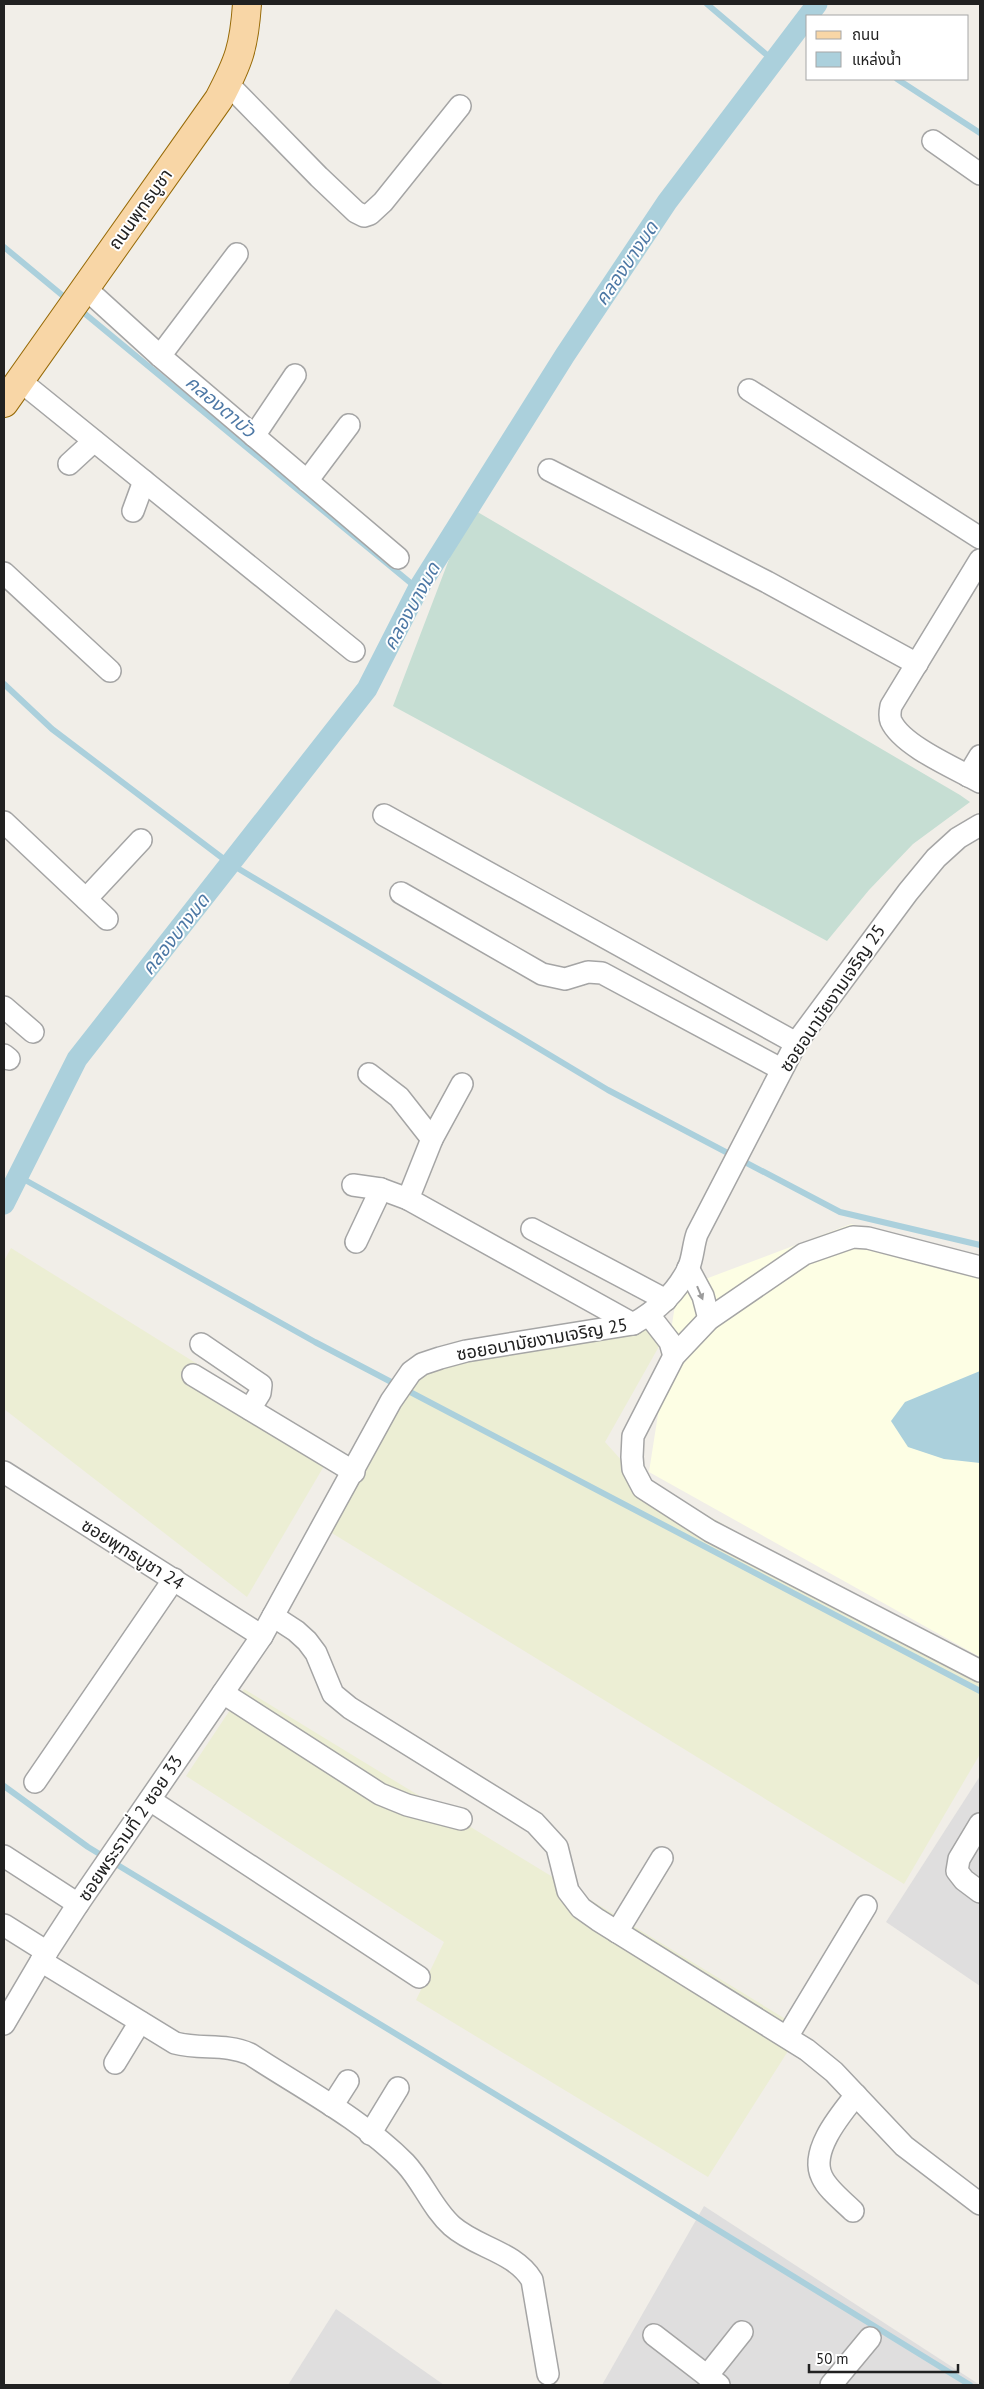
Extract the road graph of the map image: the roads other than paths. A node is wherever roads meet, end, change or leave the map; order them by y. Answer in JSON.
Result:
{"nodes":[{"id":1,"x":247,"y":4,"type":"edge"},
{"id":2,"x":227,"y":83,"type":"junction"},
{"id":3,"x":460,"y":106,"type":"dead end"},
{"id":4,"x":932,"y":140,"type":"dead end"},
{"id":5,"x":980,"y":174,"type":"edge"},
{"id":6,"x":237,"y":254,"type":"dead end"},
{"id":7,"x":77,"y":299,"type":"junction"},
{"id":8,"x":160,"y":356,"type":"junction"},
{"id":9,"x":295,"y":376,"type":"dead end"},
{"id":10,"x":10,"y":390,"type":"edge"},
{"id":11,"x":749,"y":390,"type":"dead end"},
{"id":12,"x":349,"y":425,"type":"dead end"},
{"id":13,"x":254,"y":436,"type":"junction"},
{"id":14,"x":94,"y":441,"type":"junction"},
{"id":15,"x":69,"y":464,"type":"dead end"},
{"id":16,"x":549,"y":470,"type":"dead end"},
{"id":17,"x":144,"y":481,"type":"junction"},
{"id":18,"x":307,"y":481,"type":"junction"},
{"id":19,"x":133,"y":511,"type":"dead end"},
{"id":20,"x":980,"y":538,"type":"edge"},
{"id":21,"x":398,"y":558,"type":"dead end"},
{"id":22,"x":980,"y":560,"type":"edge"},
{"id":23,"x":4,"y":572,"type":"edge"},
{"id":24,"x":354,"y":651,"type":"dead end"},
{"id":25,"x":917,"y":664,"type":"junction"},
{"id":26,"x":110,"y":671,"type":"dead end"},
{"id":27,"x":980,"y":756,"type":"edge"},
{"id":28,"x":974,"y":779,"type":"edge"},
{"id":29,"x":384,"y":815,"type":"dead end"},
{"id":30,"x":4,"y":822,"type":"edge"},
{"id":31,"x":980,"y":825,"type":"edge"},
{"id":32,"x":141,"y":840,"type":"dead end"},
{"id":33,"x":401,"y":893,"type":"dead end"},
{"id":34,"x":86,"y":899,"type":"junction"},
{"id":35,"x":107,"y":919,"type":"dead end"},
{"id":36,"x":4,"y":1006,"type":"edge"},
{"id":37,"x":33,"y":1032,"type":"dead end"},
{"id":38,"x":796,"y":1043,"type":"junction"},
{"id":39,"x":782,"y":1069,"type":"junction"},
{"id":40,"x":369,"y":1074,"type":"dead end"},
{"id":41,"x":462,"y":1084,"type":"dead end"},
{"id":42,"x":432,"y":1139,"type":"junction"},
{"id":43,"x":353,"y":1185,"type":"dead end"},
{"id":44,"x":381,"y":1189,"type":"junction"},
{"id":45,"x":408,"y":1199,"type":"junction"},
{"id":46,"x":532,"y":1229,"type":"dead end"},
{"id":47,"x":356,"y":1242,"type":"dead end"},
{"id":48,"x":688,"y":1268,"type":"junction"},
{"id":49,"x":980,"y":1268,"type":"edge"},
{"id":50,"x":666,"y":1300,"type":"junction"},
{"id":51,"x":709,"y":1319,"type":"junction"},
{"id":52,"x":641,"y":1320,"type":"junction"},
{"id":53,"x":201,"y":1344,"type":"dead end"},
{"id":54,"x":674,"y":1356,"type":"junction"},
{"id":55,"x":193,"y":1375,"type":"dead end"},
{"id":56,"x":250,"y":1409,"type":"junction"},
{"id":57,"x":354,"y":1472,"type":"junction"},
{"id":58,"x":6,"y":1478,"type":"edge"},
{"id":59,"x":174,"y":1579,"type":"junction"},
{"id":60,"x":277,"y":1609,"type":"junction"},
{"id":61,"x":262,"y":1636,"type":"junction"},
{"id":62,"x":980,"y":1671,"type":"edge"},
{"id":63,"x":223,"y":1693,"type":"junction"},
{"id":64,"x":35,"y":1782,"type":"dead end"},
{"id":65,"x":150,"y":1800,"type":"junction"},
{"id":66,"x":461,"y":1818,"type":"dead end"},
{"id":67,"x":980,"y":1824,"type":"edge"},
{"id":68,"x":4,"y":1856,"type":"edge"},
{"id":69,"x":662,"y":1858,"type":"dead end"},
{"id":70,"x":980,"y":1892,"type":"edge"},
{"id":71,"x":78,"y":1904,"type":"junction"},
{"id":72,"x":866,"y":1906,"type":"dead end"},
{"id":73,"x":4,"y":1926,"type":"edge"},
{"id":74,"x":617,"y":1932,"type":"junction"},
{"id":75,"x":44,"y":1957,"type":"junction"},
{"id":76,"x":419,"y":1977,"type":"dead end"},
{"id":77,"x":5,"y":2018,"type":"edge"},
{"id":78,"x":140,"y":2022,"type":"junction"},
{"id":79,"x":786,"y":2037,"type":"junction"},
{"id":80,"x":115,"y":2063,"type":"dead end"},
{"id":81,"x":348,"y":2081,"type":"dead end"},
{"id":82,"x":398,"y":2088,"type":"dead end"},
{"id":83,"x":856,"y":2095,"type":"junction"},
{"id":84,"x":332,"y":2106,"type":"junction"},
{"id":85,"x":370,"y":2134,"type":"junction"},
{"id":86,"x":980,"y":2204,"type":"edge"},
{"id":87,"x":853,"y":2211,"type":"dead end"},
{"id":88,"x":742,"y":2332,"type":"dead end"},
{"id":89,"x":654,"y":2336,"type":"dead end"},
{"id":90,"x":870,"y":2338,"type":"dead end"},
{"id":91,"x":548,"y":2374,"type":"dead end"},
{"id":92,"x":713,"y":2381,"type":"edge"},
{"id":93,"x":831,"y":2385,"type":"edge"}],
"edges":[{"from":1,"to":2,"type":"main road","name":"ถนนพุทธบูชา"},
{"from":2,"to":3,"type":"street"},
{"from":2,"to":7,"type":"main road","name":"ถนนพุทธบูชา"},
{"from":4,"to":5,"type":"street"},
{"from":6,"to":8,"type":"street"},
{"from":7,"to":8,"type":"street"},
{"from":7,"to":10,"type":"main road","name":"ถนนพุทธบูชา"},
{"from":8,"to":13,"type":"street"},
{"from":9,"to":13,"type":"street"},
{"from":10,"to":14,"type":"street"},
{"from":11,"to":20,"type":"street"},
{"from":12,"to":18,"type":"street"},
{"from":13,"to":18,"type":"street"},
{"from":14,"to":15,"type":"street"},
{"from":14,"to":17,"type":"street"},
{"from":16,"to":25,"type":"street"},
{"from":17,"to":19,"type":"street"},
{"from":17,"to":24,"type":"street"},
{"from":18,"to":21,"type":"street"},
{"from":22,"to":25,"type":"street"},
{"from":23,"to":26,"type":"street"},
{"from":25,"to":28,"type":"street"},
{"from":27,"to":28,"type":"street"},
{"from":29,"to":38,"type":"street"},
{"from":30,"to":34,"type":"street"},
{"from":31,"to":38,"type":"street","name":"ซอยอนามัยงามเจริญ 25"},
{"from":32,"to":34,"type":"street"},
{"from":33,"to":39,"type":"street"},
{"from":34,"to":35,"type":"street"},
{"from":36,"to":37,"type":"street"},
{"from":38,"to":39,"type":"street","name":"ซอยอนามัยงามเจริญ 25"},
{"from":39,"to":48,"type":"street","name":"ซอยอนามัยงามเจริญ 25"},
{"from":40,"to":42,"type":"street"},
{"from":41,"to":42,"type":"street"},
{"from":42,"to":45,"type":"street"},
{"from":43,"to":44,"type":"street"},
{"from":44,"to":45,"type":"street"},
{"from":44,"to":47,"type":"street"},
{"from":45,"to":52,"type":"street"},
{"from":46,"to":50,"type":"street"},
{"from":48,"to":50,"type":"street","name":"ซอยอนามัยงามเจริญ 25"},
{"from":48,"to":51,"type":"street","one_way":true},
{"from":49,"to":51,"type":"street"},
{"from":50,"to":52,"type":"street","name":"ซอยอนามัยงามเจริญ 25"},
{"from":51,"to":54,"type":"street"},
{"from":52,"to":54,"type":"street"},
{"from":52,"to":57,"type":"street","name":"ซอยอนามัยงามเจริญ 25"},
{"from":53,"to":56,"type":"street"},
{"from":54,"to":62,"type":"street"},
{"from":55,"to":56,"type":"street"},
{"from":56,"to":57,"type":"street"},
{"from":57,"to":60,"type":"street","name":"ซอยอนามัยงามเจริญ 25"},
{"from":58,"to":59,"type":"street","name":"ซอยพุทธบูชา 24"},
{"from":59,"to":61,"type":"street","name":"ซอยพุทธบูชา 24"},
{"from":59,"to":64,"type":"street"},
{"from":60,"to":61,"type":"street","name":"ซอยอนามัยงามเจริญ 25"},
{"from":60,"to":74,"type":"street"},
{"from":61,"to":63,"type":"street","name":"ซอยพระรามที่ 2 ซอย 33"},
{"from":63,"to":65,"type":"street","name":"ซอยพระรามที่ 2 ซอย 33"},
{"from":63,"to":66,"type":"street"},
{"from":65,"to":71,"type":"street","name":"ซอยพระรามที่ 2 ซอย 33"},
{"from":65,"to":76,"type":"street"},
{"from":67,"to":70,"type":"street"},
{"from":68,"to":71,"type":"street"},
{"from":69,"to":74,"type":"street"},
{"from":71,"to":75,"type":"street","name":"ซอยพระรามที่ 2 ซอย 33"},
{"from":72,"to":79,"type":"street"},
{"from":73,"to":75,"type":"street"},
{"from":74,"to":79,"type":"street"},
{"from":75,"to":77,"type":"street","name":"ซอยพระรามที่ 2 ซอย 33"},
{"from":75,"to":78,"type":"street"},
{"from":78,"to":80,"type":"street"},
{"from":78,"to":84,"type":"street"},
{"from":79,"to":83,"type":"street"},
{"from":81,"to":84,"type":"street"},
{"from":82,"to":85,"type":"street"},
{"from":83,"to":86,"type":"street"},
{"from":83,"to":87,"type":"street"},
{"from":84,"to":85,"type":"street"},
{"from":85,"to":91,"type":"street"},
{"from":88,"to":92,"type":"street"},
{"from":89,"to":92,"type":"street"},
{"from":90,"to":93,"type":"street"}]}
